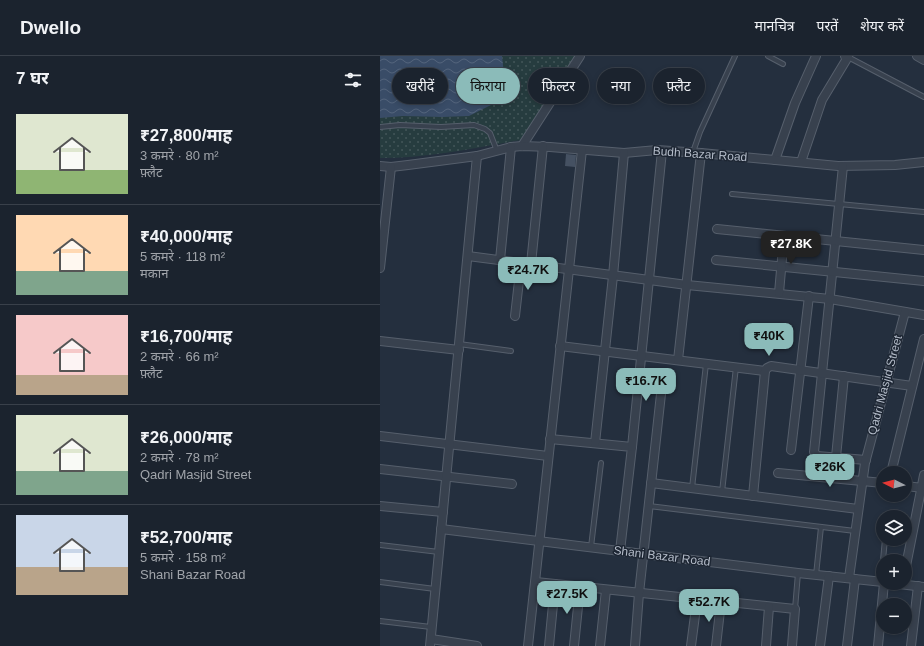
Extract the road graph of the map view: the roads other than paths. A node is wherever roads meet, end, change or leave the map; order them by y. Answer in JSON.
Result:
{"nodes":[{"id":1,"x":580,"y":56,"type":"edge"},
{"id":2,"x":736,"y":56,"type":"edge"},
{"id":3,"x":768,"y":56,"type":"edge"},
{"id":4,"x":816,"y":56,"type":"edge"},
{"id":5,"x":847,"y":56,"type":"edge"},
{"id":6,"x":917,"y":56,"type":"edge"},
{"id":7,"x":924,"y":60,"type":"edge"},
{"id":8,"x":783,"y":64,"type":"dead end"},
{"id":9,"x":924,"y":97,"type":"edge"},
{"id":10,"x":380,"y":127,"type":"edge"},
{"id":11,"x":522,"y":146,"type":"junction"},
{"id":12,"x":543,"y":146,"type":"junction"},
{"id":13,"x":511,"y":147,"type":"junction"},
{"id":14,"x":582,"y":150,"type":"junction"},
{"id":15,"x":497,"y":151,"type":"junction"},
{"id":16,"x":662,"y":151,"type":"junction"},
{"id":17,"x":697,"y":152,"type":"junction"},
{"id":18,"x":624,"y":153,"type":"junction"},
{"id":19,"x":477,"y":156,"type":"junction"},
{"id":20,"x":774,"y":160,"type":"junction"},
{"id":21,"x":801,"y":162,"type":"junction"},
{"id":22,"x":924,"y":162,"type":"edge"},
{"id":23,"x":380,"y":166,"type":"edge"},
{"id":24,"x":843,"y":166,"type":"junction"},
{"id":25,"x":391,"y":167,"type":"junction"},
{"id":26,"x":732,"y":194,"type":"dead end"},
{"id":27,"x":839,"y":204,"type":"junction"},
{"id":28,"x":924,"y":212,"type":"edge"},
{"id":29,"x":717,"y":229,"type":"dead end"},
{"id":30,"x":784,"y":236,"type":"junction"},
{"id":31,"x":836,"y":241,"type":"junction"},
{"id":32,"x":924,"y":250,"type":"edge"},
{"id":33,"x":468,"y":256,"type":"junction"},
{"id":34,"x":500,"y":260,"type":"junction"},
{"id":35,"x":716,"y":260,"type":"dead end"},
{"id":36,"x":521,"y":263,"type":"junction"},
{"id":37,"x":531,"y":264,"type":"junction"},
{"id":38,"x":781,"y":266,"type":"junction"},
{"id":39,"x":380,"y":268,"type":"edge"},
{"id":40,"x":569,"y":270,"type":"junction"},
{"id":41,"x":832,"y":272,"type":"junction"},
{"id":42,"x":613,"y":276,"type":"junction"},
{"id":43,"x":649,"y":280,"type":"junction"},
{"id":44,"x":924,"y":281,"type":"edge"},
{"id":45,"x":686,"y":284,"type":"junction"},
{"id":46,"x":779,"y":293,"type":"junction"},
{"id":47,"x":809,"y":296,"type":"junction"},
{"id":48,"x":830,"y":299,"type":"junction"},
{"id":49,"x":905,"y":312,"type":"junction"},
{"id":50,"x":924,"y":315,"type":"edge"},
{"id":51,"x":515,"y":316,"type":"dead end"},
{"id":52,"x":924,"y":339,"type":"edge"},
{"id":53,"x":380,"y":341,"type":"edge"},
{"id":54,"x":560,"y":346,"type":"junction"},
{"id":55,"x":459,"y":347,"type":"junction"},
{"id":56,"x":511,"y":351,"type":"dead end"},
{"id":57,"x":604,"y":352,"type":"junction"},
{"id":58,"x":641,"y":356,"type":"junction"},
{"id":59,"x":678,"y":360,"type":"junction"},
{"id":60,"x":706,"y":364,"type":"junction"},
{"id":61,"x":736,"y":367,"type":"junction"},
{"id":62,"x":800,"y":370,"type":"junction"},
{"id":63,"x":765,"y":371,"type":"junction"},
{"id":64,"x":822,"y":373,"type":"junction"},
{"id":65,"x":844,"y":376,"type":"junction"},
{"id":66,"x":885,"y":382,"type":"junction"},
{"id":67,"x":662,"y":385,"type":"dead end"},
{"id":68,"x":912,"y":386,"type":"junction"},
{"id":69,"x":380,"y":436,"type":"edge"},
{"id":70,"x":550,"y":439,"type":"junction"},
{"id":71,"x":595,"y":443,"type":"junction"},
{"id":72,"x":450,"y":444,"type":"junction"},
{"id":73,"x":632,"y":447,"type":"junction"},
{"id":74,"x":791,"y":450,"type":"dead end"},
{"id":75,"x":548,"y":456,"type":"junction"},
{"id":76,"x":836,"y":457,"type":"junction"},
{"id":77,"x":866,"y":460,"type":"junction"},
{"id":78,"x":601,"y":464,"type":"dead end"},
{"id":79,"x":893,"y":466,"type":"edge"},
{"id":80,"x":380,"y":468,"type":"edge"},
{"id":81,"x":778,"y":473,"type":"dead end"},
{"id":82,"x":924,"y":474,"type":"edge"},
{"id":83,"x":446,"y":476,"type":"junction"},
{"id":84,"x":861,"y":481,"type":"junction"},
{"id":85,"x":876,"y":482,"type":"edge"},
{"id":86,"x":651,"y":483,"type":"junction"},
{"id":87,"x":512,"y":484,"type":"dead end"},
{"id":88,"x":912,"y":486,"type":"edge"},
{"id":89,"x":922,"y":487,"type":"edge"},
{"id":90,"x":692,"y":488,"type":"junction"},
{"id":91,"x":722,"y":492,"type":"junction"},
{"id":92,"x":752,"y":496,"type":"junction"},
{"id":93,"x":380,"y":506,"type":"edge"},
{"id":94,"x":649,"y":506,"type":"junction"},
{"id":95,"x":858,"y":509,"type":"junction"},
{"id":96,"x":443,"y":512,"type":"junction"},
{"id":97,"x":821,"y":527,"type":"junction"},
{"id":98,"x":441,"y":529,"type":"junction"},
{"id":99,"x":855,"y":531,"type":"junction"},
{"id":100,"x":540,"y":542,"type":"junction"},
{"id":101,"x":380,"y":545,"type":"edge"},
{"id":102,"x":591,"y":547,"type":"junction"},
{"id":103,"x":620,"y":551,"type":"junction"},
{"id":104,"x":439,"y":552,"type":"junction"},
{"id":105,"x":643,"y":554,"type":"junction"},
{"id":106,"x":908,"y":554,"type":"edge"},
{"id":107,"x":798,"y":573,"type":"junction"},
{"id":108,"x":816,"y":575,"type":"junction"},
{"id":109,"x":830,"y":576,"type":"junction"},
{"id":110,"x":852,"y":578,"type":"junction"},
{"id":111,"x":876,"y":581,"type":"edge"},
{"id":112,"x":380,"y":582,"type":"edge"},
{"id":113,"x":536,"y":582,"type":"junction"},
{"id":114,"x":555,"y":584,"type":"junction"},
{"id":115,"x":921,"y":586,"type":"edge"},
{"id":116,"x":580,"y":587,"type":"junction"},
{"id":117,"x":436,"y":589,"type":"junction"},
{"id":118,"x":606,"y":590,"type":"junction"},
{"id":119,"x":882,"y":590,"type":"edge"},
{"id":120,"x":639,"y":593,"type":"junction"},
{"id":121,"x":697,"y":600,"type":"junction"},
{"id":122,"x":721,"y":602,"type":"junction"},
{"id":123,"x":769,"y":607,"type":"junction"},
{"id":124,"x":795,"y":610,"type":"junction"},
{"id":125,"x":380,"y":621,"type":"edge"},
{"id":126,"x":432,"y":627,"type":"junction"},
{"id":127,"x":430,"y":643,"type":"edge"},
{"id":128,"x":477,"y":646,"type":"edge"},
{"id":129,"x":528,"y":646,"type":"edge"},
{"id":130,"x":549,"y":646,"type":"edge"},
{"id":131,"x":574,"y":646,"type":"edge"},
{"id":132,"x":600,"y":646,"type":"edge"},
{"id":133,"x":635,"y":646,"type":"edge"},
{"id":134,"x":691,"y":646,"type":"edge"},
{"id":135,"x":716,"y":646,"type":"edge"},
{"id":136,"x":766,"y":646,"type":"edge"},
{"id":137,"x":792,"y":646,"type":"edge"},
{"id":138,"x":820,"y":646,"type":"edge"},
{"id":139,"x":847,"y":646,"type":"edge"},
{"id":140,"x":878,"y":646,"type":"edge"},
{"id":141,"x":911,"y":646,"type":"edge"}],
"edges":[{"from":1,"to":11,"type":"street"},
{"from":2,"to":17,"type":"lane"},
{"from":3,"to":8,"type":"lane"},
{"from":4,"to":20,"type":"street"},
{"from":5,"to":9,"type":"lane"},
{"from":5,"to":21,"type":"street"},
{"from":6,"to":7,"type":"street"},
{"from":10,"to":15,"type":"lane"},
{"from":11,"to":12,"type":"street","name":"Budh Bazar Road"},
{"from":11,"to":13,"type":"street","name":"Budh Bazar Road"},
{"from":12,"to":14,"type":"street","name":"Budh Bazar Road"},
{"from":12,"to":37,"type":"street"},
{"from":13,"to":15,"type":"street","name":"Budh Bazar Road"},
{"from":13,"to":34,"type":"street"},
{"from":14,"to":18,"type":"street","name":"Budh Bazar Road"},
{"from":14,"to":40,"type":"street"},
{"from":15,"to":19,"type":"street","name":"Budh Bazar Road"},
{"from":16,"to":17,"type":"street","name":"Budh Bazar Road"},
{"from":16,"to":18,"type":"street","name":"Budh Bazar Road"},
{"from":16,"to":43,"type":"street"},
{"from":17,"to":20,"type":"street","name":"Budh Bazar Road"},
{"from":17,"to":45,"type":"street"},
{"from":18,"to":42,"type":"street"},
{"from":19,"to":25,"type":"street","name":"Budh Bazar Road"},
{"from":19,"to":33,"type":"street"},
{"from":20,"to":21,"type":"street","name":"Budh Bazar Road"},
{"from":21,"to":24,"type":"street","name":"Budh Bazar Road"},
{"from":22,"to":24,"type":"street","name":"Budh Bazar Road"},
{"from":23,"to":25,"type":"street","name":"Budh Bazar Road"},
{"from":24,"to":27,"type":"street"},
{"from":25,"to":39,"type":"street"},
{"from":26,"to":27,"type":"lane"},
{"from":27,"to":28,"type":"lane"},
{"from":27,"to":31,"type":"street"},
{"from":29,"to":30,"type":"street"},
{"from":30,"to":31,"type":"street"},
{"from":30,"to":38,"type":"street"},
{"from":31,"to":32,"type":"street"},
{"from":31,"to":41,"type":"street"},
{"from":33,"to":34,"type":"street"},
{"from":33,"to":55,"type":"street"},
{"from":34,"to":36,"type":"street"},
{"from":35,"to":38,"type":"street"},
{"from":36,"to":37,"type":"street"},
{"from":36,"to":51,"type":"street"},
{"from":37,"to":40,"type":"street"},
{"from":38,"to":41,"type":"street"},
{"from":38,"to":46,"type":"street"},
{"from":40,"to":42,"type":"street"},
{"from":40,"to":54,"type":"street"},
{"from":41,"to":44,"type":"street"},
{"from":41,"to":48,"type":"street"},
{"from":42,"to":43,"type":"street"},
{"from":42,"to":57,"type":"street"},
{"from":43,"to":45,"type":"street"},
{"from":43,"to":58,"type":"street"},
{"from":45,"to":46,"type":"street"},
{"from":45,"to":59,"type":"street"},
{"from":46,"to":47,"type":"street"},
{"from":47,"to":48,"type":"street"},
{"from":47,"to":62,"type":"street"},
{"from":48,"to":49,"type":"street"},
{"from":48,"to":64,"type":"street"},
{"from":49,"to":50,"type":"street"},
{"from":49,"to":66,"type":"street","name":"Qadri Masjid Street"},
{"from":52,"to":68,"type":"street"},
{"from":53,"to":55,"type":"street"},
{"from":54,"to":57,"type":"street"},
{"from":54,"to":70,"type":"street"},
{"from":55,"to":56,"type":"lane"},
{"from":55,"to":72,"type":"street"},
{"from":57,"to":58,"type":"street"},
{"from":57,"to":71,"type":"street"},
{"from":58,"to":59,"type":"street"},
{"from":58,"to":73,"type":"street"},
{"from":59,"to":60,"type":"street"},
{"from":60,"to":61,"type":"street"},
{"from":60,"to":90,"type":"lane"},
{"from":61,"to":63,"type":"street"},
{"from":61,"to":91,"type":"lane"},
{"from":62,"to":63,"type":"street"},
{"from":62,"to":64,"type":"street"},
{"from":62,"to":74,"type":"street"},
{"from":63,"to":92,"type":"street"},
{"from":64,"to":65,"type":"street"},
{"from":64,"to":76,"type":"street"},
{"from":65,"to":66,"type":"street"},
{"from":65,"to":76,"type":"street"},
{"from":66,"to":68,"type":"street"},
{"from":66,"to":77,"type":"street","name":"Qadri Masjid Street"},
{"from":67,"to":86,"type":"street"},
{"from":68,"to":79,"type":"street"},
{"from":69,"to":72,"type":"street"},
{"from":70,"to":71,"type":"street"},
{"from":70,"to":75,"type":"street"},
{"from":71,"to":73,"type":"street"},
{"from":72,"to":75,"type":"street"},
{"from":72,"to":83,"type":"street"},
{"from":73,"to":103,"type":"street"},
{"from":75,"to":100,"type":"street"},
{"from":76,"to":77,"type":"street"},
{"from":77,"to":84,"type":"street","name":"Qadri Masjid Street"},
{"from":78,"to":102,"type":"lane"},
{"from":80,"to":83,"type":"street"},
{"from":81,"to":84,"type":"street"},
{"from":82,"to":89,"type":"street"},
{"from":83,"to":87,"type":"street"},
{"from":83,"to":96,"type":"street"},
{"from":84,"to":85,"type":"street"},
{"from":84,"to":95,"type":"street","name":"Qadri Masjid Street"},
{"from":86,"to":90,"type":"street"},
{"from":86,"to":94,"type":"street"},
{"from":88,"to":89,"type":"street"},
{"from":89,"to":106,"type":"street"},
{"from":90,"to":91,"type":"street"},
{"from":91,"to":92,"type":"street"},
{"from":92,"to":95,"type":"street"},
{"from":93,"to":96,"type":"street"},
{"from":94,"to":97,"type":"lane"},
{"from":94,"to":105,"type":"street"},
{"from":95,"to":99,"type":"street","name":"Qadri Masjid Street"},
{"from":96,"to":98,"type":"street"},
{"from":97,"to":99,"type":"lane"},
{"from":97,"to":108,"type":"lane"},
{"from":98,"to":100,"type":"street","name":"Shani Bazar Road"},
{"from":98,"to":104,"type":"street"},
{"from":99,"to":110,"type":"street","name":"Qadri Masjid Street"},
{"from":100,"to":102,"type":"street","name":"Shani Bazar Road"},
{"from":100,"to":113,"type":"street"},
{"from":101,"to":104,"type":"lane"},
{"from":102,"to":103,"type":"street","name":"Shani Bazar Road"},
{"from":103,"to":105,"type":"street","name":"Shani Bazar Road"},
{"from":104,"to":117,"type":"street"},
{"from":105,"to":107,"type":"street","name":"Shani Bazar Road"},
{"from":105,"to":120,"type":"street"},
{"from":107,"to":108,"type":"street","name":"Shani Bazar Road"},
{"from":107,"to":124,"type":"lane"},
{"from":108,"to":109,"type":"street","name":"Shani Bazar Road"},
{"from":109,"to":110,"type":"street","name":"Shani Bazar Road"},
{"from":109,"to":138,"type":"street"},
{"from":110,"to":111,"type":"street","name":"Shani Bazar Road"},
{"from":110,"to":139,"type":"street","name":"Qadri Masjid Street"},
{"from":112,"to":117,"type":"lane"},
{"from":113,"to":114,"type":"street"},
{"from":113,"to":129,"type":"street"},
{"from":114,"to":116,"type":"street"},
{"from":114,"to":130,"type":"street"},
{"from":115,"to":141,"type":"street"},
{"from":116,"to":118,"type":"street"},
{"from":116,"to":131,"type":"street"},
{"from":117,"to":126,"type":"street"},
{"from":118,"to":120,"type":"street"},
{"from":118,"to":132,"type":"street"},
{"from":119,"to":140,"type":"street"},
{"from":120,"to":121,"type":"street"},
{"from":120,"to":133,"type":"street"},
{"from":121,"to":122,"type":"street"},
{"from":121,"to":134,"type":"street"},
{"from":122,"to":123,"type":"street"},
{"from":122,"to":135,"type":"street"},
{"from":123,"to":124,"type":"street"},
{"from":123,"to":136,"type":"street"},
{"from":124,"to":137,"type":"street"},
{"from":125,"to":126,"type":"lane"},
{"from":126,"to":127,"type":"street"},
{"from":127,"to":128,"type":"street"}]}
